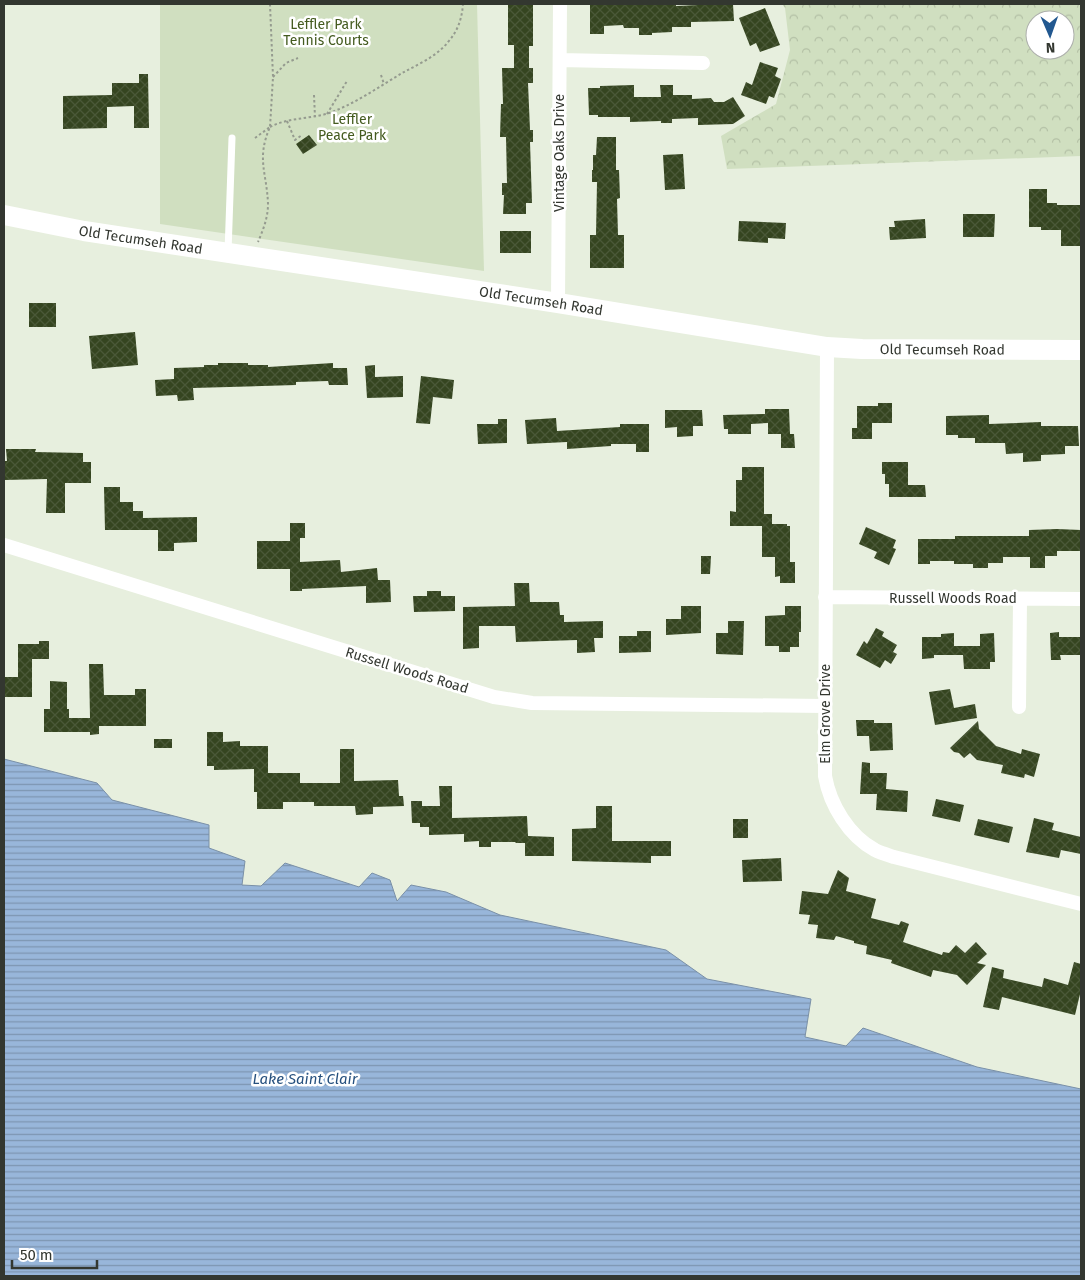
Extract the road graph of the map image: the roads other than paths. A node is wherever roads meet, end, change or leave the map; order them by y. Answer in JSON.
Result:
{"nodes":[{"id":1,"x":560,"y":4,"type":"edge"},
{"id":2,"x":560,"y":60,"type":"junction"},
{"id":3,"x":703,"y":62,"type":"dead end"},
{"id":4,"x":232,"y":138,"type":"dead end"},
{"id":5,"x":4,"y":215,"type":"edge"},
{"id":6,"x":228,"y":252,"type":"junction"},
{"id":7,"x":558,"y":303,"type":"junction"},
{"id":8,"x":827,"y":348,"type":"junction"},
{"id":9,"x":1081,"y":350,"type":"edge"},
{"id":10,"x":4,"y":545,"type":"edge"},
{"id":11,"x":825,"y":597,"type":"junction"},
{"id":12,"x":1020,"y":599,"type":"junction"},
{"id":13,"x":1081,"y":599,"type":"edge"},
{"id":14,"x":825,"y":706,"type":"junction"},
{"id":15,"x":1019,"y":706,"type":"dead end"},
{"id":16,"x":1081,"y":904,"type":"edge"}],
"edges":[{"from":1,"to":2,"type":"street","name":"Vintage Oaks Drive"},
{"from":2,"to":3,"type":"street"},
{"from":2,"to":7,"type":"street","name":"Vintage Oaks Drive"},
{"from":4,"to":6,"type":"lane"},
{"from":5,"to":6,"type":"main road","name":"Old Tecumseh Road"},
{"from":6,"to":7,"type":"main road","name":"Old Tecumseh Road"},
{"from":7,"to":8,"type":"main road","name":"Old Tecumseh Road"},
{"from":8,"to":9,"type":"main road","name":"Old Tecumseh Road"},
{"from":8,"to":11,"type":"street","name":"Elm Grove Drive"},
{"from":10,"to":14,"type":"street","name":"Russell Woods Road"},
{"from":11,"to":12,"type":"street","name":"Russell Woods Road"},
{"from":11,"to":14,"type":"street","name":"Elm Grove Drive"},
{"from":12,"to":13,"type":"street","name":"Russell Woods Road"},
{"from":12,"to":15,"type":"street"},
{"from":14,"to":16,"type":"street","name":"Elm Grove Drive"}]}
